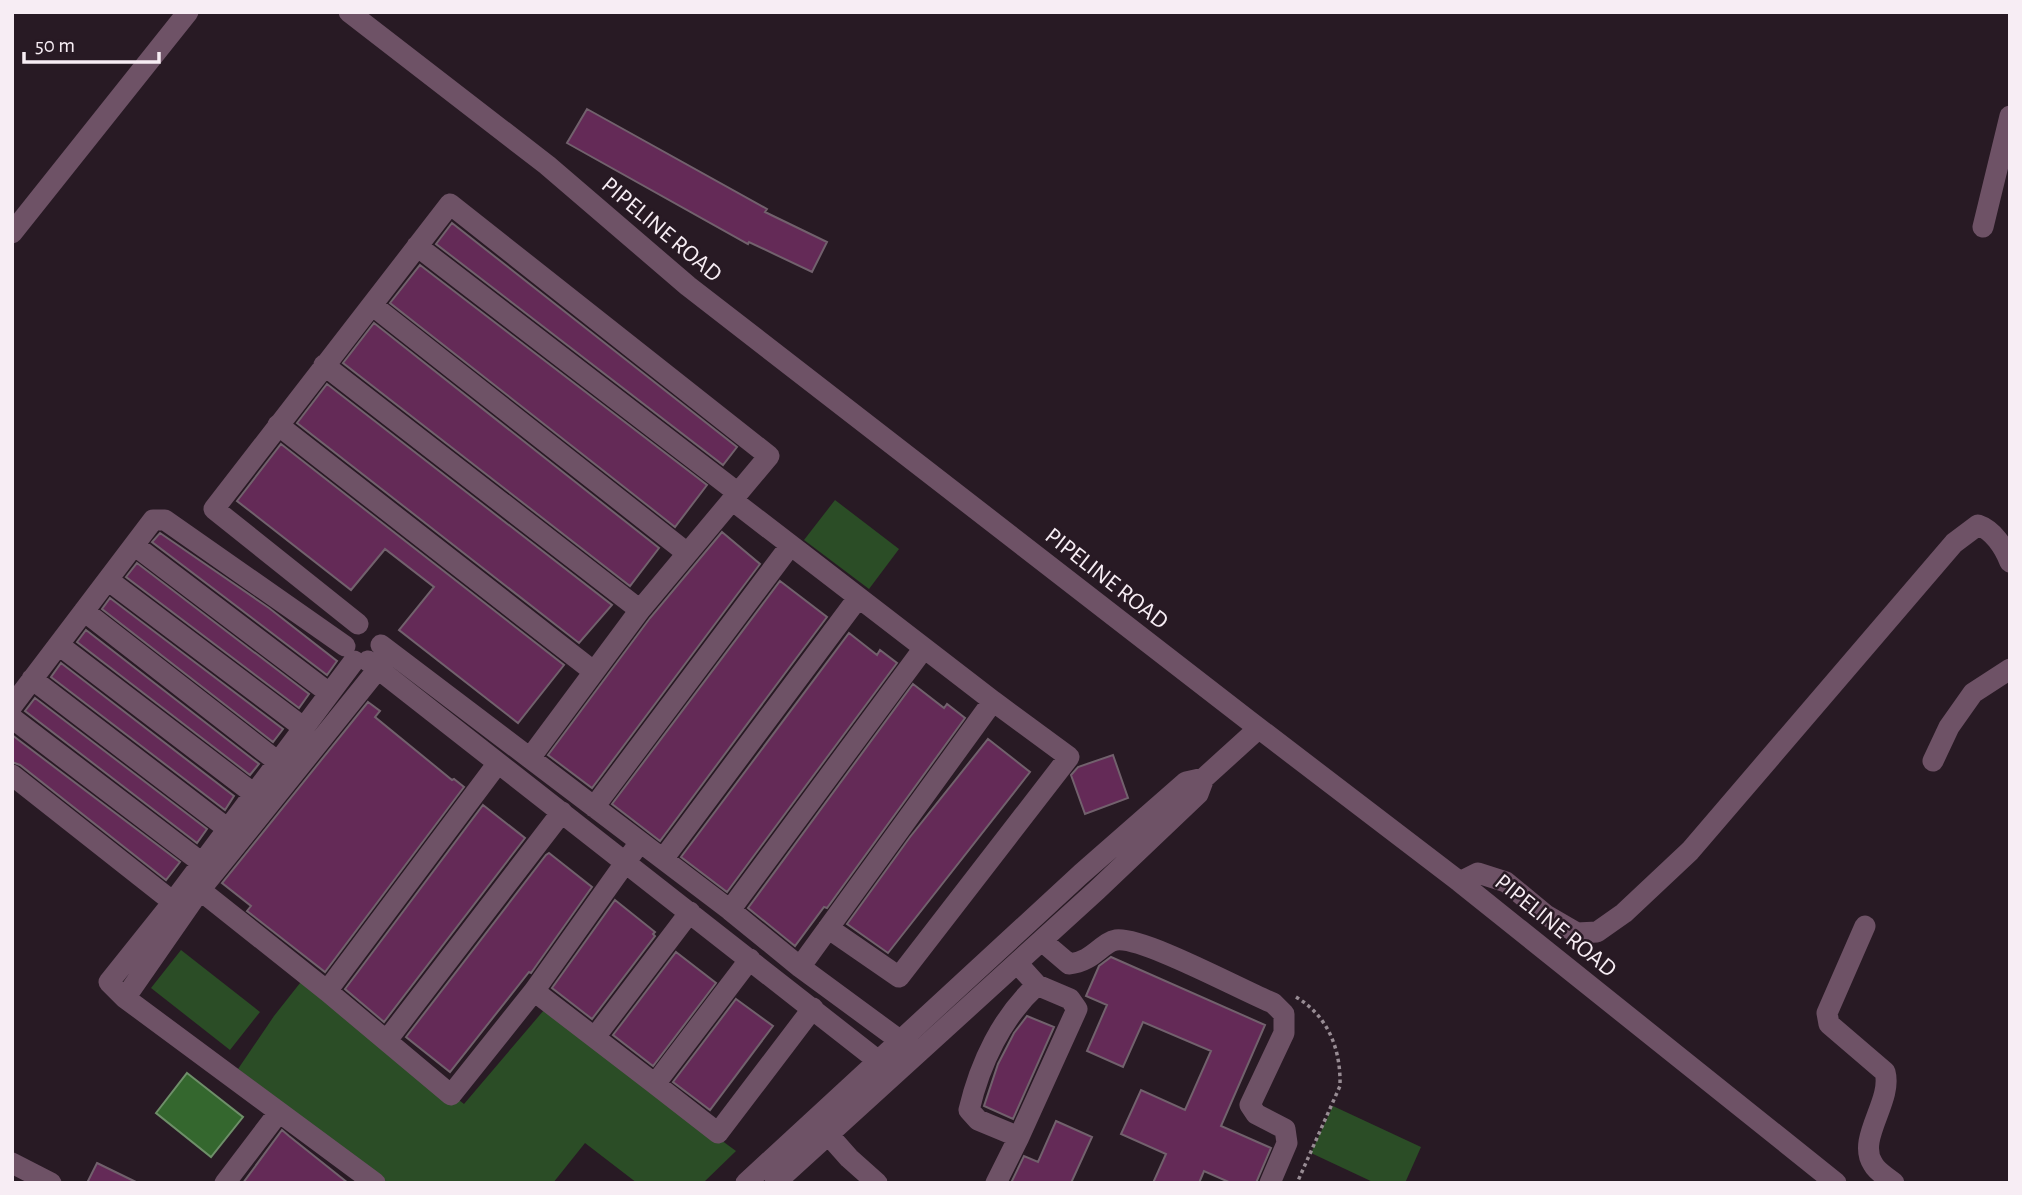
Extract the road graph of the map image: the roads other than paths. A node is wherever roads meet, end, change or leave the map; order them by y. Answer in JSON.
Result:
{"nodes":[{"id":1,"x":188,"y":12,"type":"edge"},
{"id":2,"x":349,"y":12,"type":"edge"},
{"id":3,"x":2010,"y":117,"type":"edge"},
{"id":4,"x":1983,"y":227,"type":"dead end"},
{"id":5,"x":12,"y":233,"type":"edge"},
{"id":6,"x":417,"y":246,"type":"junction"},
{"id":7,"x":372,"y":305,"type":"junction"},
{"id":8,"x":324,"y":365,"type":"junction"},
{"id":9,"x":278,"y":425,"type":"junction"},
{"id":10,"x":735,"y":497,"type":"junction"},
{"id":11,"x":134,"y":545,"type":"junction"},
{"id":12,"x":790,"y":546,"type":"junction"},
{"id":13,"x":687,"y":554,"type":"junction"},
{"id":14,"x":2010,"y":562,"type":"edge"},
{"id":15,"x":108,"y":580,"type":"junction"},
{"id":16,"x":858,"y":598,"type":"junction"},
{"id":17,"x":640,"y":610,"type":"junction"},
{"id":18,"x":84,"y":611,"type":"junction"},
{"id":19,"x":358,"y":624,"type":"junction"},
{"id":20,"x":59,"y":645,"type":"junction"},
{"id":21,"x":924,"y":648,"type":"junction"},
{"id":22,"x":365,"y":656,"type":"junction"},
{"id":23,"x":2010,"y":668,"type":"edge"},
{"id":24,"x":593,"y":671,"type":"junction"},
{"id":25,"x":32,"y":679,"type":"junction"},
{"id":26,"x":330,"y":693,"type":"junction"},
{"id":27,"x":993,"y":701,"type":"junction"},
{"id":28,"x":12,"y":706,"type":"edge"},
{"id":29,"x":12,"y":718,"type":"edge"},
{"id":30,"x":304,"y":728,"type":"junction"},
{"id":31,"x":1258,"y":729,"type":"junction"},
{"id":32,"x":530,"y":758,"type":"junction"},
{"id":33,"x":1933,"y":761,"type":"dead end"},
{"id":34,"x":278,"y":762,"type":"junction"},
{"id":35,"x":498,"y":763,"type":"junction"},
{"id":36,"x":12,"y":775,"type":"edge"},
{"id":37,"x":1204,"y":778,"type":"junction"},
{"id":38,"x":254,"y":794,"type":"junction"},
{"id":39,"x":594,"y":807,"type":"junction"},
{"id":40,"x":562,"y":812,"type":"junction"},
{"id":41,"x":228,"y":829,"type":"junction"},
{"id":42,"x":640,"y":842,"type":"junction"},
{"id":43,"x":663,"y":859,"type":"junction"},
{"id":44,"x":625,"y":862,"type":"junction"},
{"id":45,"x":202,"y":863,"type":"junction"},
{"id":46,"x":1081,"y":874,"type":"junction"},
{"id":47,"x":1460,"y":882,"type":"junction"},
{"id":48,"x":200,"y":890,"type":"junction"},
{"id":49,"x":1097,"y":890,"type":"junction"},
{"id":50,"x":173,"y":902,"type":"junction"},
{"id":51,"x":730,"y":910,"type":"junction"},
{"id":52,"x":690,"y":912,"type":"junction"},
{"id":53,"x":1865,"y":926,"type":"dead end"},
{"id":54,"x":828,"y":928,"type":"junction"},
{"id":55,"x":1042,"y":941,"type":"junction"},
{"id":56,"x":750,"y":959,"type":"junction"},
{"id":57,"x":1017,"y":963,"type":"junction"},
{"id":58,"x":800,"y":967,"type":"junction"},
{"id":59,"x":1037,"y":985,"type":"junction"},
{"id":60,"x":327,"y":991,"type":"junction"},
{"id":61,"x":534,"y":991,"type":"junction"},
{"id":62,"x":125,"y":998,"type":"junction"},
{"id":63,"x":813,"y":1008,"type":"junction"},
{"id":64,"x":595,"y":1037,"type":"junction"},
{"id":65,"x":387,"y":1040,"type":"junction"},
{"id":66,"x":909,"y":1047,"type":"junction"},
{"id":67,"x":887,"y":1067,"type":"junction"},
{"id":68,"x":655,"y":1084,"type":"junction"},
{"id":69,"x":279,"y":1112,"type":"junction"},
{"id":70,"x":821,"y":1127,"type":"junction"},
{"id":71,"x":1019,"y":1137,"type":"junction"},
{"id":72,"x":12,"y":1163,"type":"edge"},
{"id":73,"x":51,"y":1183,"type":"edge"},
{"id":74,"x":225,"y":1183,"type":"edge"},
{"id":75,"x":375,"y":1183,"type":"edge"},
{"id":76,"x":746,"y":1183,"type":"edge"},
{"id":77,"x":775,"y":1183,"type":"edge"},
{"id":78,"x":877,"y":1183,"type":"edge"},
{"id":79,"x":996,"y":1183,"type":"edge"},
{"id":80,"x":1270,"y":1183,"type":"edge"},
{"id":81,"x":1836,"y":1183,"type":"edge"},
{"id":82,"x":1894,"y":1183,"type":"edge"}],
"edges":[{"from":1,"to":5,"type":"street"},
{"from":2,"to":31,"type":"street","name":"PIPELINE ROAD"},
{"from":3,"to":4,"type":"street"},
{"from":6,"to":7,"type":"street"},
{"from":6,"to":10,"type":"street"},
{"from":6,"to":10,"type":"street"},
{"from":7,"to":8,"type":"street"},
{"from":7,"to":13,"type":"street"},
{"from":8,"to":9,"type":"street"},
{"from":8,"to":17,"type":"street"},
{"from":9,"to":19,"type":"street"},
{"from":9,"to":24,"type":"street"},
{"from":10,"to":12,"type":"street"},
{"from":10,"to":13,"type":"street"},
{"from":11,"to":15,"type":"street"},
{"from":11,"to":22,"type":"street"},
{"from":11,"to":26,"type":"street"},
{"from":12,"to":16,"type":"street"},
{"from":12,"to":39,"type":"street"},
{"from":13,"to":17,"type":"street"},
{"from":14,"to":47,"type":"street"},
{"from":15,"to":18,"type":"street"},
{"from":15,"to":30,"type":"street"},
{"from":16,"to":21,"type":"street"},
{"from":16,"to":43,"type":"street"},
{"from":17,"to":24,"type":"street"},
{"from":18,"to":20,"type":"street"},
{"from":18,"to":34,"type":"street"},
{"from":19,"to":22,"type":"street"},
{"from":19,"to":22,"type":"street"},
{"from":20,"to":25,"type":"street"},
{"from":20,"to":38,"type":"street"},
{"from":21,"to":27,"type":"street"},
{"from":21,"to":51,"type":"street"},
{"from":22,"to":26,"type":"street"},
{"from":22,"to":32,"type":"street"},
{"from":22,"to":35,"type":"street"},
{"from":22,"to":48,"type":"street"},
{"from":23,"to":33,"type":"street"},
{"from":24,"to":32,"type":"street"},
{"from":25,"to":28,"type":"street"},
{"from":25,"to":41,"type":"street"},
{"from":26,"to":30,"type":"street"},
{"from":27,"to":54,"type":"street"},
{"from":27,"to":54,"type":"street"},
{"from":29,"to":45,"type":"street"},
{"from":30,"to":34,"type":"street"},
{"from":31,"to":37,"type":"street"},
{"from":31,"to":47,"type":"street","name":"PIPELINE ROAD"},
{"from":32,"to":39,"type":"street"},
{"from":34,"to":38,"type":"street"},
{"from":35,"to":40,"type":"street"},
{"from":35,"to":60,"type":"street"},
{"from":36,"to":50,"type":"street"},
{"from":37,"to":46,"type":"street"},
{"from":37,"to":49,"type":"street"},
{"from":38,"to":41,"type":"street"},
{"from":39,"to":42,"type":"street"},
{"from":40,"to":44,"type":"street"},
{"from":40,"to":65,"type":"street"},
{"from":41,"to":45,"type":"street"},
{"from":42,"to":43,"type":"street"},
{"from":42,"to":44,"type":"street"},
{"from":43,"to":51,"type":"street"},
{"from":44,"to":52,"type":"street"},
{"from":44,"to":61,"type":"street"},
{"from":45,"to":50,"type":"street"},
{"from":46,"to":49,"type":"street"},
{"from":46,"to":66,"type":"street"},
{"from":47,"to":81,"type":"street","name":"PIPELINE ROAD"},
{"from":48,"to":60,"type":"street"},
{"from":48,"to":62,"type":"street"},
{"from":49,"to":55,"type":"street"},
{"from":50,"to":62,"type":"street"},
{"from":51,"to":58,"type":"street"},
{"from":52,"to":56,"type":"street"},
{"from":52,"to":64,"type":"street"},
{"from":53,"to":82,"type":"street"},
{"from":54,"to":58,"type":"street"},
{"from":55,"to":57,"type":"street"},
{"from":55,"to":80,"type":"street"},
{"from":56,"to":63,"type":"street"},
{"from":56,"to":68,"type":"street"},
{"from":57,"to":59,"type":"street"},
{"from":57,"to":66,"type":"street"},
{"from":58,"to":66,"type":"street"},
{"from":59,"to":71,"type":"street"},
{"from":59,"to":71,"type":"street"},
{"from":60,"to":65,"type":"street"},
{"from":61,"to":64,"type":"street"},
{"from":61,"to":65,"type":"street"},
{"from":62,"to":69,"type":"street"},
{"from":63,"to":67,"type":"street"},
{"from":63,"to":68,"type":"street"},
{"from":64,"to":68,"type":"street"},
{"from":66,"to":67,"type":"street"},
{"from":67,"to":70,"type":"street"},
{"from":69,"to":74,"type":"street"},
{"from":69,"to":75,"type":"street"},
{"from":70,"to":76,"type":"street"},
{"from":70,"to":77,"type":"street"},
{"from":70,"to":78,"type":"street"},
{"from":71,"to":79,"type":"street"},
{"from":72,"to":73,"type":"street"}]}
